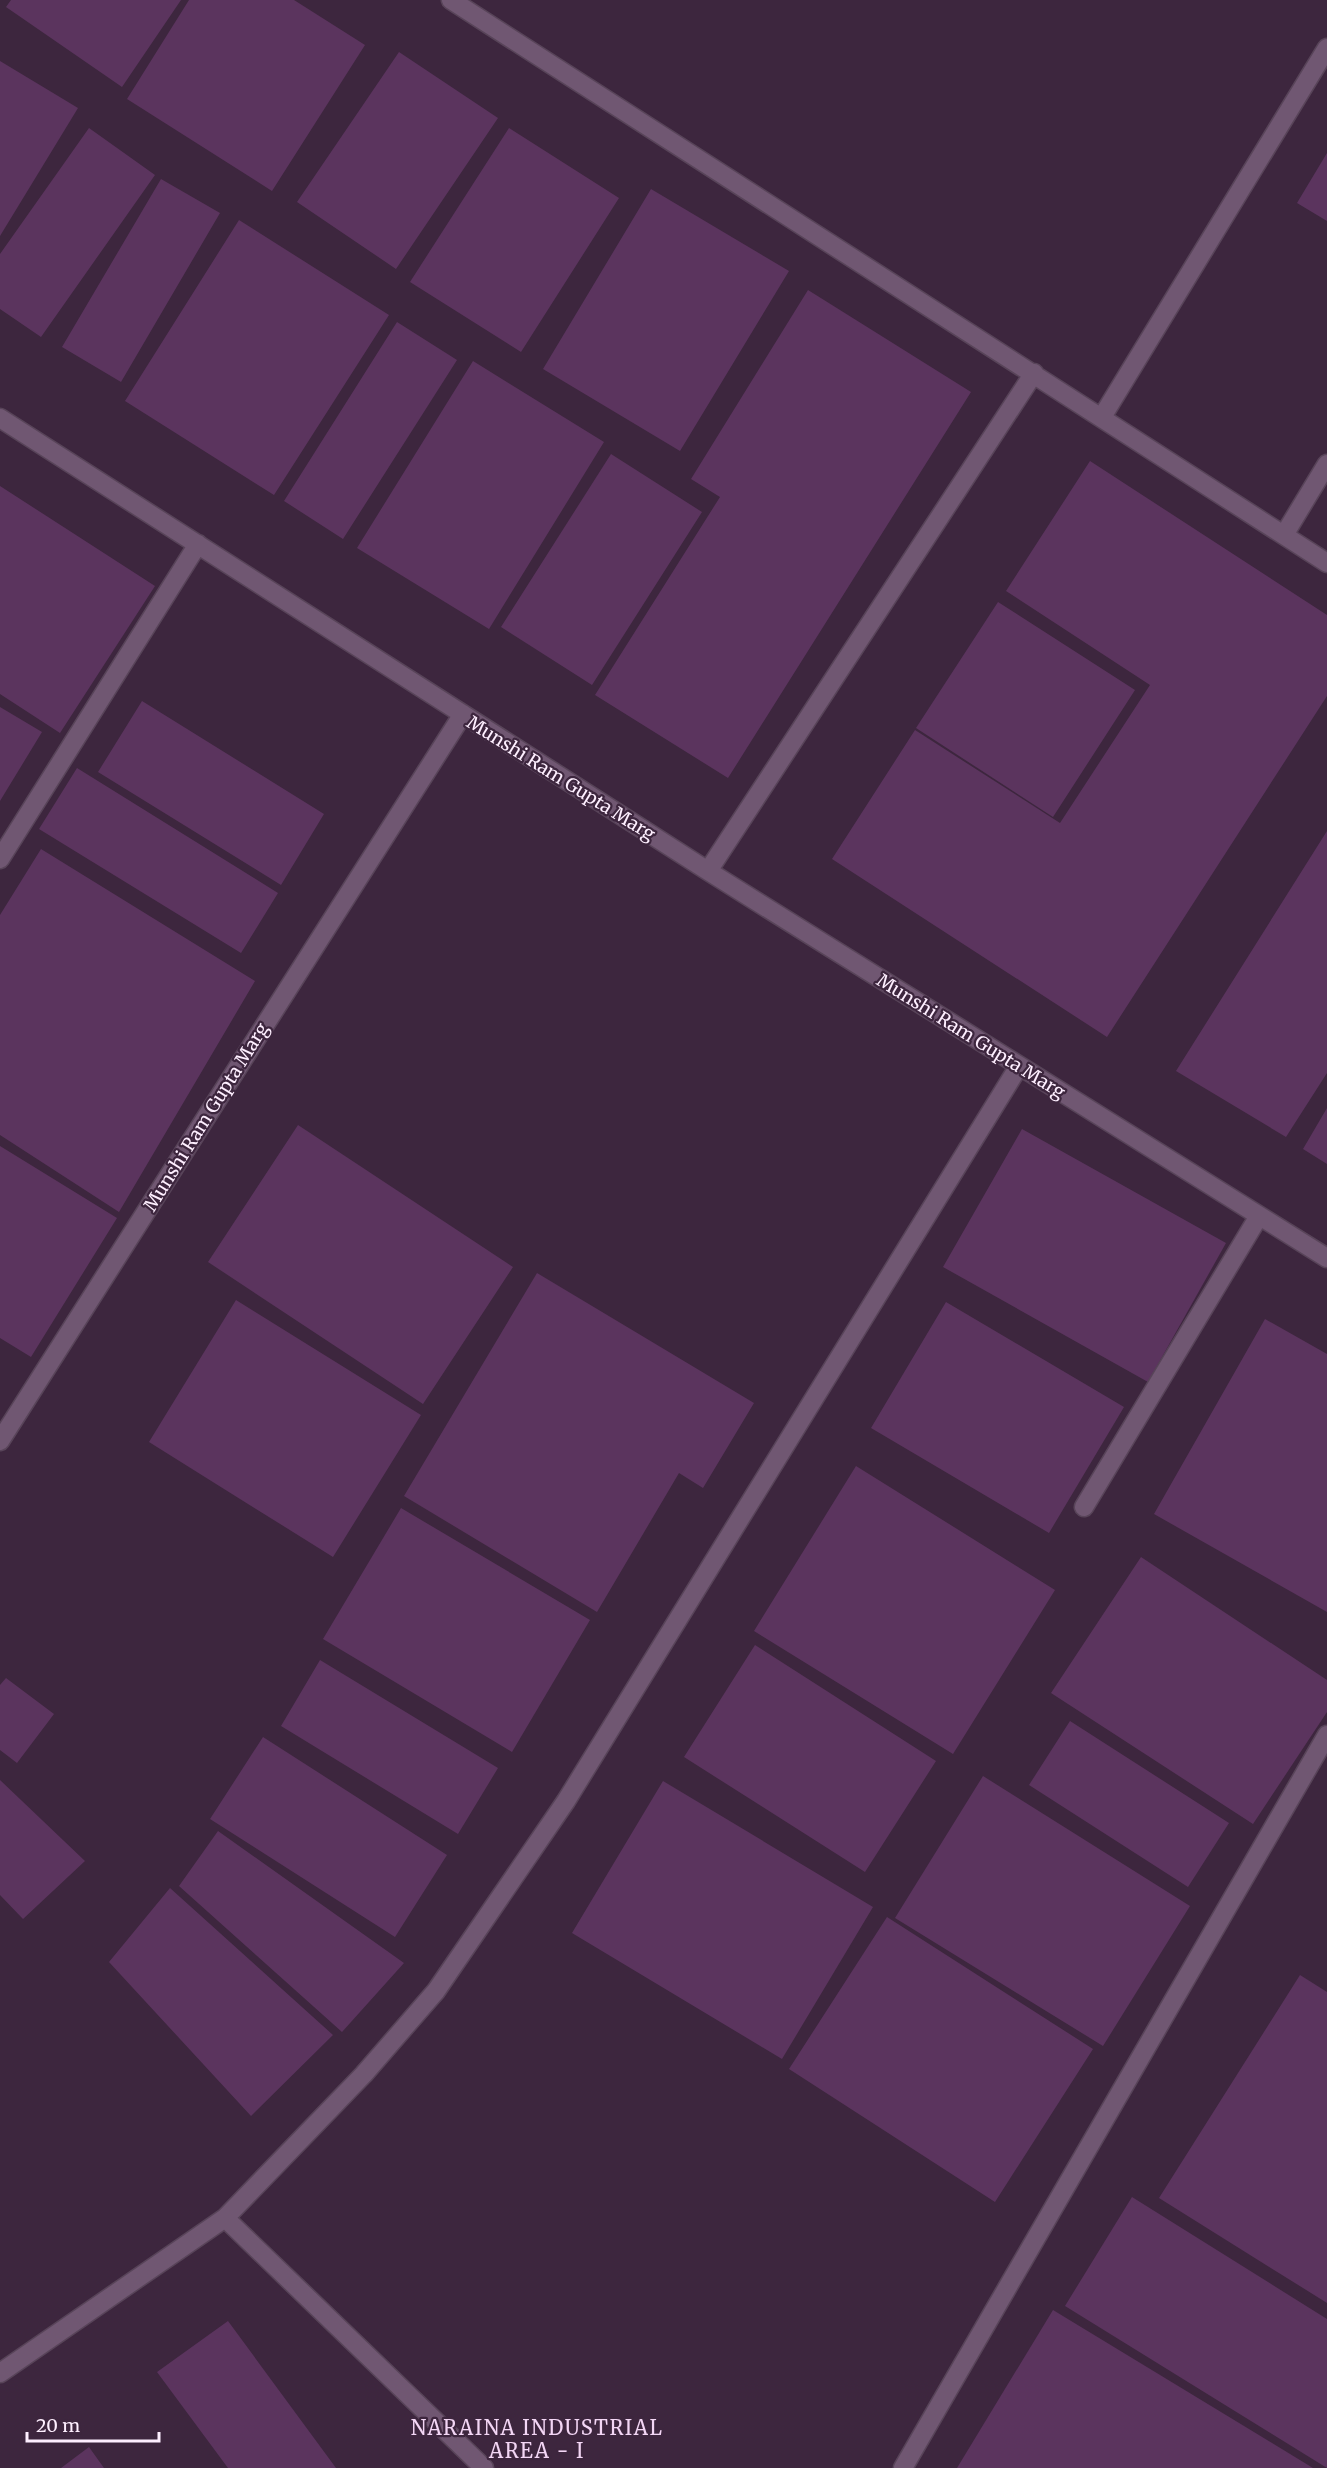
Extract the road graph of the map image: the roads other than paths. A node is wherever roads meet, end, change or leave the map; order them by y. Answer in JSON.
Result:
{"nodes":[{"id":1,"x":452,"y":0,"type":"edge"},
{"id":2,"x":1327,"y":48,"type":"edge"},
{"id":3,"x":1034,"y":373,"type":"junction"},
{"id":4,"x":1102,"y":417,"type":"junction"},
{"id":5,"x":0,"y":418,"type":"edge"},
{"id":6,"x":1327,"y":464,"type":"edge"},
{"id":7,"x":1284,"y":535,"type":"junction"},
{"id":8,"x":198,"y":544,"type":"junction"},
{"id":9,"x":1327,"y":563,"type":"edge"},
{"id":10,"x":463,"y":714,"type":"junction"},
{"id":11,"x":0,"y":859,"type":"edge"},
{"id":12,"x":708,"y":871,"type":"junction"},
{"id":13,"x":1019,"y":1066,"type":"junction"},
{"id":14,"x":1259,"y":1216,"type":"junction"},
{"id":15,"x":1327,"y":1258,"type":"edge"},
{"id":16,"x":0,"y":1441,"type":"edge"},
{"id":17,"x":1084,"y":1507,"type":"dead end"},
{"id":18,"x":1327,"y":1735,"type":"edge"},
{"id":19,"x":225,"y":2218,"type":"junction"},
{"id":20,"x":0,"y":2373,"type":"edge"},
{"id":21,"x":484,"y":2468,"type":"edge"},
{"id":22,"x":903,"y":2468,"type":"edge"}],
"edges":[{"from":1,"to":3,"type":"lane"},
{"from":2,"to":4,"type":"lane"},
{"from":3,"to":4,"type":"lane"},
{"from":3,"to":12,"type":"lane"},
{"from":4,"to":7,"type":"lane"},
{"from":5,"to":8,"type":"lane"},
{"from":6,"to":7,"type":"lane"},
{"from":7,"to":9,"type":"lane"},
{"from":8,"to":10,"type":"lane"},
{"from":8,"to":11,"type":"lane"},
{"from":10,"to":12,"type":"lane","name":"Munshi Ram Gupta Marg"},
{"from":10,"to":16,"type":"lane","name":"Munshi Ram Gupta Marg"},
{"from":12,"to":13,"type":"lane","name":"Munshi Ram Gupta Marg"},
{"from":13,"to":14,"type":"lane","name":"Munshi Ram Gupta Marg"},
{"from":13,"to":19,"type":"lane"},
{"from":14,"to":15,"type":"lane","name":"Munshi Ram Gupta Marg"},
{"from":14,"to":17,"type":"lane"},
{"from":18,"to":22,"type":"lane"},
{"from":19,"to":20,"type":"lane"},
{"from":19,"to":21,"type":"lane"}]}
